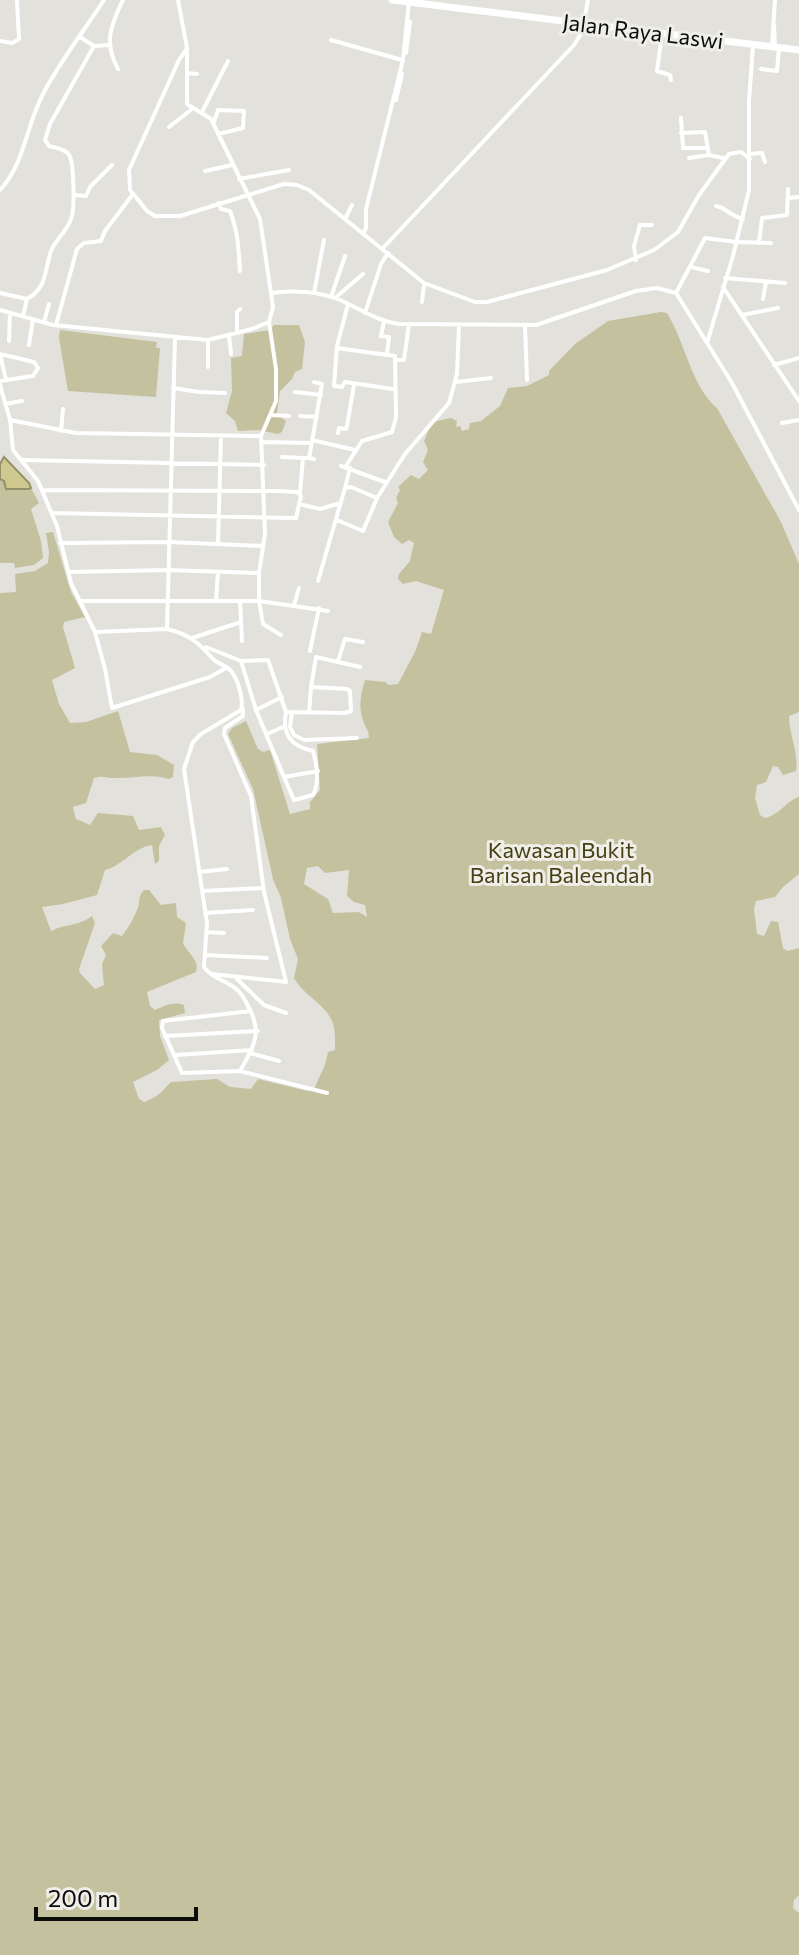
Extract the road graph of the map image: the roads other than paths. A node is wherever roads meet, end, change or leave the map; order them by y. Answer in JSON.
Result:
{"nodes":[{"id":1,"x":17,"y":0,"type":"edge"},
{"id":2,"x":104,"y":0,"type":"edge"},
{"id":3,"x":123,"y":0,"type":"edge"},
{"id":4,"x":178,"y":0,"type":"edge"},
{"id":5,"x":392,"y":0,"type":"edge"},
{"id":6,"x":588,"y":0,"type":"edge"},
{"id":7,"x":775,"y":0,"type":"edge"},
{"id":8,"x":408,"y":1,"type":"edge"},
{"id":9,"x":585,"y":24,"type":"junction"},
{"id":10,"x":662,"y":34,"type":"junction"},
{"id":11,"x":80,"y":37,"type":"junction"},
{"id":12,"x":331,"y":40,"type":"dead end"},
{"id":13,"x":0,"y":41,"type":"edge"},
{"id":14,"x":110,"y":45,"type":"junction"},
{"id":15,"x":753,"y":45,"type":"junction"},
{"id":16,"x":94,"y":46,"type":"junction"},
{"id":17,"x":775,"y":47,"type":"junction"},
{"id":18,"x":187,"y":48,"type":"junction"},
{"id":19,"x":799,"y":50,"type":"edge"},
{"id":20,"x":404,"y":59,"type":"junction"},
{"id":21,"x":228,"y":61,"type":"dead end"},
{"id":22,"x":118,"y":69,"type":"dead end"},
{"id":23,"x":761,"y":69,"type":"dead end"},
{"id":24,"x":777,"y":71,"type":"junction"},
{"id":25,"x":187,"y":73,"type":"junction"},
{"id":26,"x":197,"y":74,"type":"dead end"},
{"id":27,"x":776,"y":79,"type":"dead end"},
{"id":28,"x":671,"y":80,"type":"dead end"},
{"id":29,"x":192,"y":109,"type":"junction"},
{"id":30,"x":202,"y":112,"type":"junction"},
{"id":31,"x":681,"y":118,"type":"dead end"},
{"id":32,"x":213,"y":125,"type":"junction"},
{"id":33,"x":169,"y":127,"type":"dead end"},
{"id":34,"x":681,"y":133,"type":"junction"},
{"id":35,"x":218,"y":134,"type":"junction"},
{"id":36,"x":708,"y":148,"type":"junction"},
{"id":37,"x":709,"y":155,"type":"junction"},
{"id":38,"x":750,"y":156,"type":"junction"},
{"id":39,"x":689,"y":158,"type":"dead end"},
{"id":40,"x":724,"y":158,"type":"junction"},
{"id":41,"x":765,"y":162,"type":"dead end"},
{"id":42,"x":112,"y":165,"type":"dead end"},
{"id":43,"x":232,"y":165,"type":"junction"},
{"id":44,"x":289,"y":170,"type":"dead end"},
{"id":45,"x":205,"y":171,"type":"dead end"},
{"id":46,"x":239,"y":179,"type":"junction"},
{"id":47,"x":788,"y":189,"type":"dead end"},
{"id":48,"x":0,"y":190,"type":"edge"},
{"id":49,"x":133,"y":194,"type":"junction"},
{"id":50,"x":74,"y":195,"type":"junction"},
{"id":51,"x":799,"y":197,"type":"edge"},
{"id":52,"x":250,"y":198,"type":"junction"},
{"id":53,"x":788,"y":198,"type":"junction"},
{"id":54,"x":219,"y":203,"type":"junction"},
{"id":55,"x":352,"y":205,"type":"dead end"},
{"id":56,"x":716,"y":206,"type":"dead end"},
{"id":57,"x":345,"y":219,"type":"junction"},
{"id":58,"x":743,"y":219,"type":"junction"},
{"id":59,"x":652,"y":225,"type":"dead end"},
{"id":60,"x":363,"y":234,"type":"junction"},
{"id":61,"x":324,"y":240,"type":"dead end"},
{"id":62,"x":736,"y":242,"type":"junction"},
{"id":63,"x":759,"y":243,"type":"junction"},
{"id":64,"x":771,"y":243,"type":"dead end"},
{"id":65,"x":383,"y":248,"type":"junction"},
{"id":66,"x":388,"y":253,"type":"junction"},
{"id":67,"x":345,"y":256,"type":"dead end"},
{"id":68,"x":636,"y":260,"type":"junction"},
{"id":69,"x":691,"y":267,"type":"junction"},
{"id":70,"x":240,"y":271,"type":"dead end"},
{"id":71,"x":708,"y":271,"type":"dead end"},
{"id":72,"x":363,"y":274,"type":"dead end"},
{"id":73,"x":725,"y":278,"type":"junction"},
{"id":74,"x":766,"y":282,"type":"junction"},
{"id":75,"x":424,"y":283,"type":"junction"},
{"id":76,"x":785,"y":283,"type":"dead end"},
{"id":77,"x":723,"y":287,"type":"junction"},
{"id":78,"x":0,"y":293,"type":"edge"},
{"id":79,"x":271,"y":293,"type":"junction"},
{"id":80,"x":314,"y":293,"type":"junction"},
{"id":81,"x":676,"y":293,"type":"junction"},
{"id":82,"x":335,"y":298,"type":"junction"},
{"id":83,"x":27,"y":299,"type":"junction"},
{"id":84,"x":763,"y":299,"type":"dead end"},
{"id":85,"x":422,"y":302,"type":"dead end"},
{"id":86,"x":49,"y":304,"type":"dead end"},
{"id":87,"x":348,"y":304,"type":"junction"},
{"id":88,"x":778,"y":308,"type":"dead end"},
{"id":89,"x":240,"y":309,"type":"dead end"},
{"id":90,"x":0,"y":310,"type":"edge"},
{"id":91,"x":10,"y":313,"type":"junction"},
{"id":92,"x":365,"y":313,"type":"junction"},
{"id":93,"x":742,"y":315,"type":"junction"},
{"id":94,"x":23,"y":316,"type":"junction"},
{"id":95,"x":33,"y":319,"type":"junction"},
{"id":96,"x":384,"y":321,"type":"junction"},
{"id":97,"x":44,"y":322,"type":"junction"},
{"id":98,"x":269,"y":322,"type":"junction"},
{"id":99,"x":409,"y":324,"type":"junction"},
{"id":100,"x":56,"y":325,"type":"junction"},
{"id":101,"x":459,"y":325,"type":"junction"},
{"id":102,"x":525,"y":325,"type":"junction"},
{"id":103,"x":237,"y":333,"type":"junction"},
{"id":104,"x":229,"y":335,"type":"junction"},
{"id":105,"x":175,"y":338,"type":"junction"},
{"id":106,"x":208,"y":340,"type":"junction"},
{"id":107,"x":9,"y":341,"type":"dead end"},
{"id":108,"x":707,"y":343,"type":"junction"},
{"id":109,"x":29,"y":345,"type":"dead end"},
{"id":110,"x":337,"y":348,"type":"junction"},
{"id":111,"x":0,"y":354,"type":"edge"},
{"id":112,"x":231,"y":354,"type":"dead end"},
{"id":113,"x":387,"y":354,"type":"junction"},
{"id":114,"x":799,"y":358,"type":"edge"},
{"id":115,"x":394,"y":359,"type":"junction"},
{"id":116,"x":774,"y":365,"type":"junction"},
{"id":117,"x":208,"y":367,"type":"dead end"},
{"id":118,"x":491,"y":378,"type":"dead end"},
{"id":119,"x":527,"y":380,"type":"dead end"},
{"id":120,"x":2,"y":382,"type":"edge"},
{"id":121,"x":314,"y":382,"type":"dead end"},
{"id":122,"x":456,"y":382,"type":"junction"},
{"id":123,"x":354,"y":385,"type":"junction"},
{"id":124,"x":173,"y":388,"type":"junction"},
{"id":125,"x":393,"y":389,"type":"junction"},
{"id":126,"x":295,"y":392,"type":"dead end"},
{"id":127,"x":225,"y":393,"type":"dead end"},
{"id":128,"x":321,"y":395,"type":"junction"},
{"id":129,"x":22,"y":401,"type":"dead end"},
{"id":130,"x":799,"y":401,"type":"edge"},
{"id":131,"x":5,"y":404,"type":"junction"},
{"id":132,"x":63,"y":409,"type":"dead end"},
{"id":133,"x":272,"y":415,"type":"junction"},
{"id":134,"x":289,"y":416,"type":"dead end"},
{"id":135,"x":300,"y":416,"type":"dead end"},
{"id":136,"x":317,"y":417,"type":"junction"},
{"id":137,"x":10,"y":420,"type":"junction"},
{"id":138,"x":799,"y":420,"type":"edge"},
{"id":139,"x":782,"y":423,"type":"dead end"},
{"id":140,"x":61,"y":431,"type":"junction"},
{"id":141,"x":338,"y":433,"type":"dead end"},
{"id":142,"x":172,"y":435,"type":"junction"},
{"id":143,"x":221,"y":436,"type":"junction"},
{"id":144,"x":262,"y":439,"type":"junction"},
{"id":145,"x":312,"y":442,"type":"junction"},
{"id":146,"x":355,"y":450,"type":"junction"},
{"id":147,"x":282,"y":457,"type":"dead end"},
{"id":148,"x":19,"y":459,"type":"junction"},
{"id":149,"x":309,"y":459,"type":"junction"},
{"id":150,"x":172,"y":464,"type":"junction"},
{"id":151,"x":220,"y":465,"type":"junction"},
{"id":152,"x":264,"y":465,"type":"junction"},
{"id":153,"x":346,"y":467,"type":"junction"},
{"id":154,"x":385,"y":482,"type":"junction"},
{"id":155,"x":345,"y":488,"type":"junction"},
{"id":156,"x":43,"y":490,"type":"junction"},
{"id":157,"x":170,"y":490,"type":"junction"},
{"id":158,"x":220,"y":491,"type":"junction"},
{"id":159,"x":265,"y":492,"type":"junction"},
{"id":160,"x":300,"y":494,"type":"junction"},
{"id":161,"x":377,"y":498,"type":"junction"},
{"id":162,"x":341,"y":503,"type":"junction"},
{"id":163,"x":299,"y":504,"type":"junction"},
{"id":164,"x":799,"y":510,"type":"edge"},
{"id":165,"x":52,"y":513,"type":"junction"},
{"id":166,"x":169,"y":515,"type":"junction"},
{"id":167,"x":219,"y":516,"type":"junction"},
{"id":168,"x":265,"y":517,"type":"junction"},
{"id":169,"x":337,"y":520,"type":"junction"},
{"id":170,"x":169,"y":542,"type":"junction"},
{"id":171,"x":60,"y":543,"type":"junction"},
{"id":172,"x":218,"y":544,"type":"junction"},
{"id":173,"x":263,"y":546,"type":"junction"},
{"id":174,"x":168,"y":570,"type":"junction"},
{"id":175,"x":68,"y":572,"type":"junction"},
{"id":176,"x":218,"y":572,"type":"junction"},
{"id":177,"x":259,"y":573,"type":"junction"},
{"id":178,"x":318,"y":581,"type":"dead end"},
{"id":179,"x":299,"y":588,"type":"dead end"},
{"id":180,"x":80,"y":601,"type":"junction"},
{"id":181,"x":166,"y":601,"type":"junction"},
{"id":182,"x":216,"y":601,"type":"junction"},
{"id":183,"x":240,"y":601,"type":"junction"},
{"id":184,"x":259,"y":601,"type":"junction"},
{"id":185,"x":294,"y":605,"type":"junction"},
{"id":186,"x":319,"y":608,"type":"junction"},
{"id":187,"x":328,"y":611,"type":"dead end"},
{"id":188,"x":241,"y":622,"type":"junction"},
{"id":189,"x":167,"y":629,"type":"junction"},
{"id":190,"x":95,"y":632,"type":"junction"},
{"id":191,"x":281,"y":635,"type":"dead end"},
{"id":192,"x":192,"y":638,"type":"junction"},
{"id":193,"x":242,"y":641,"type":"dead end"},
{"id":194,"x":363,"y":642,"type":"dead end"},
{"id":195,"x":204,"y":646,"type":"junction"},
{"id":196,"x":310,"y":651,"type":"dead end"},
{"id":197,"x":241,"y":661,"type":"junction"},
{"id":198,"x":338,"y":661,"type":"junction"},
{"id":199,"x":360,"y":667,"type":"dead end"},
{"id":200,"x":226,"y":668,"type":"junction"},
{"id":201,"x":311,"y":687,"type":"junction"},
{"id":202,"x":283,"y":697,"type":"junction"},
{"id":203,"x":243,"y":707,"type":"junction"},
{"id":204,"x":256,"y":710,"type":"junction"},
{"id":205,"x":289,"y":712,"type":"junction"},
{"id":206,"x":309,"y":713,"type":"junction"},
{"id":207,"x":284,"y":727,"type":"junction"},
{"id":208,"x":267,"y":734,"type":"junction"},
{"id":209,"x":357,"y":738,"type":"dead end"},
{"id":210,"x":318,"y":771,"type":"junction"},
{"id":211,"x":284,"y":777,"type":"junction"},
{"id":212,"x":227,"y":869,"type":"dead end"},
{"id":213,"x":199,"y":872,"type":"junction"},
{"id":214,"x":263,"y":888,"type":"junction"},
{"id":215,"x":202,"y":891,"type":"junction"},
{"id":216,"x":253,"y":910,"type":"dead end"},
{"id":217,"x":205,"y":913,"type":"junction"},
{"id":218,"x":206,"y":932,"type":"junction"},
{"id":219,"x":224,"y":933,"type":"dead end"},
{"id":220,"x":205,"y":955,"type":"junction"},
{"id":221,"x":267,"y":958,"type":"dead end"},
{"id":222,"x":210,"y":974,"type":"junction"},
{"id":223,"x":235,"y":977,"type":"junction"},
{"id":224,"x":251,"y":1011,"type":"junction"},
{"id":225,"x":286,"y":1013,"type":"dead end"},
{"id":226,"x":258,"y":1031,"type":"junction"},
{"id":227,"x":165,"y":1036,"type":"junction"},
{"id":228,"x":251,"y":1051,"type":"junction"},
{"id":229,"x":176,"y":1055,"type":"junction"},
{"id":230,"x":279,"y":1061,"type":"dead end"},
{"id":231,"x":240,"y":1071,"type":"junction"},
{"id":232,"x":327,"y":1093,"type":"dead end"}],
"edges":[{"from":1,"to":13,"type":"street"},
{"from":2,"to":11,"type":"street"},
{"from":3,"to":14,"type":"street"},
{"from":4,"to":18,"type":"street"},
{"from":5,"to":8,"type":"main road","name":"Jalan Raya Laswi"},
{"from":6,"to":9,"type":"street"},
{"from":7,"to":17,"type":"street"},
{"from":8,"to":9,"type":"main road","name":"Jalan Raya Laswi"},
{"from":8,"to":20,"type":"street"},
{"from":9,"to":10,"type":"main road","name":"Jalan Raya Laswi"},
{"from":9,"to":65,"type":"street"},
{"from":10,"to":15,"type":"main road","name":"Jalan Raya Laswi"},
{"from":10,"to":28,"type":"street"},
{"from":11,"to":16,"type":"street"},
{"from":11,"to":48,"type":"street"},
{"from":12,"to":20,"type":"street"},
{"from":14,"to":16,"type":"street"},
{"from":14,"to":22,"type":"street"},
{"from":15,"to":17,"type":"main road","name":"Jalan Raya Laswi"},
{"from":15,"to":38,"type":"street"},
{"from":16,"to":50,"type":"street"},
{"from":17,"to":19,"type":"main road","name":"Jalan Raya Laswi"},
{"from":17,"to":24,"type":"street"},
{"from":18,"to":25,"type":"street"},
{"from":18,"to":49,"type":"street"},
{"from":20,"to":60,"type":"street"},
{"from":21,"to":30,"type":"street"},
{"from":23,"to":24,"type":"street"},
{"from":24,"to":27,"type":"street"},
{"from":25,"to":26,"type":"street"},
{"from":25,"to":29,"type":"street"},
{"from":29,"to":30,"type":"street"},
{"from":29,"to":33,"type":"street"},
{"from":30,"to":32,"type":"street"},
{"from":31,"to":34,"type":"street"},
{"from":32,"to":35,"type":"street"},
{"from":32,"to":35,"type":"street"},
{"from":34,"to":36,"type":"street"},
{"from":34,"to":36,"type":"street"},
{"from":35,"to":43,"type":"street"},
{"from":36,"to":37,"type":"street"},
{"from":37,"to":39,"type":"street"},
{"from":37,"to":40,"type":"street"},
{"from":38,"to":40,"type":"street"},
{"from":38,"to":41,"type":"street"},
{"from":38,"to":58,"type":"street"},
{"from":40,"to":68,"type":"street"},
{"from":42,"to":50,"type":"street"},
{"from":43,"to":45,"type":"street"},
{"from":43,"to":46,"type":"street"},
{"from":44,"to":46,"type":"street"},
{"from":46,"to":52,"type":"street"},
{"from":47,"to":53,"type":"street"},
{"from":49,"to":54,"type":"street"},
{"from":49,"to":100,"type":"street"},
{"from":50,"to":83,"type":"street"},
{"from":51,"to":53,"type":"street"},
{"from":52,"to":54,"type":"street"},
{"from":52,"to":57,"type":"street"},
{"from":52,"to":79,"type":"street"},
{"from":53,"to":63,"type":"street"},
{"from":54,"to":70,"type":"street"},
{"from":55,"to":57,"type":"street"},
{"from":56,"to":58,"type":"street"},
{"from":57,"to":60,"type":"street"},
{"from":58,"to":62,"type":"street"},
{"from":59,"to":68,"type":"street"},
{"from":60,"to":65,"type":"street"},
{"from":61,"to":80,"type":"street"},
{"from":62,"to":63,"type":"street"},
{"from":62,"to":69,"type":"street"},
{"from":62,"to":73,"type":"street"},
{"from":63,"to":64,"type":"street"},
{"from":65,"to":66,"type":"street"},
{"from":66,"to":75,"type":"street"},
{"from":66,"to":92,"type":"street"},
{"from":67,"to":82,"type":"street"},
{"from":68,"to":75,"type":"street"},
{"from":69,"to":71,"type":"street"},
{"from":69,"to":81,"type":"street"},
{"from":72,"to":82,"type":"street"},
{"from":73,"to":74,"type":"street"},
{"from":73,"to":77,"type":"street"},
{"from":74,"to":76,"type":"street"},
{"from":74,"to":84,"type":"street"},
{"from":75,"to":85,"type":"street"},
{"from":77,"to":93,"type":"street"},
{"from":77,"to":108,"type":"street"},
{"from":78,"to":83,"type":"street"},
{"from":79,"to":80,"type":"street"},
{"from":79,"to":98,"type":"street"},
{"from":80,"to":82,"type":"street"},
{"from":81,"to":102,"type":"street"},
{"from":81,"to":108,"type":"street"},
{"from":82,"to":87,"type":"street"},
{"from":83,"to":94,"type":"street"},
{"from":86,"to":97,"type":"street"},
{"from":87,"to":92,"type":"street"},
{"from":87,"to":110,"type":"street"},
{"from":88,"to":93,"type":"street"},
{"from":89,"to":103,"type":"street"},
{"from":90,"to":91,"type":"street"},
{"from":91,"to":94,"type":"street"},
{"from":91,"to":107,"type":"street"},
{"from":92,"to":96,"type":"street"},
{"from":93,"to":116,"type":"street"},
{"from":94,"to":95,"type":"street"},
{"from":95,"to":97,"type":"street"},
{"from":95,"to":109,"type":"street"},
{"from":96,"to":99,"type":"street"},
{"from":96,"to":113,"type":"street"},
{"from":97,"to":100,"type":"street"},
{"from":98,"to":103,"type":"street"},
{"from":98,"to":133,"type":"street"},
{"from":99,"to":101,"type":"street"},
{"from":99,"to":115,"type":"street"},
{"from":100,"to":105,"type":"street"},
{"from":101,"to":102,"type":"street"},
{"from":101,"to":122,"type":"street"},
{"from":102,"to":119,"type":"street"},
{"from":103,"to":104,"type":"street"},
{"from":104,"to":106,"type":"street"},
{"from":104,"to":112,"type":"street"},
{"from":105,"to":106,"type":"street"},
{"from":105,"to":124,"type":"street"},
{"from":106,"to":117,"type":"street"},
{"from":108,"to":164,"type":"street"},
{"from":110,"to":113,"type":"street"},
{"from":110,"to":123,"type":"street"},
{"from":111,"to":120,"type":"street"},
{"from":111,"to":120,"type":"street"},
{"from":113,"to":115,"type":"street"},
{"from":114,"to":116,"type":"street"},
{"from":115,"to":125,"type":"street"},
{"from":116,"to":130,"type":"street"},
{"from":118,"to":122,"type":"street"},
{"from":120,"to":131,"type":"street"},
{"from":121,"to":128,"type":"street"},
{"from":122,"to":154,"type":"street"},
{"from":123,"to":125,"type":"street"},
{"from":123,"to":141,"type":"street"},
{"from":124,"to":127,"type":"street"},
{"from":124,"to":142,"type":"street"},
{"from":125,"to":146,"type":"street"},
{"from":126,"to":128,"type":"street"},
{"from":128,"to":136,"type":"street"},
{"from":129,"to":131,"type":"street"},
{"from":131,"to":137,"type":"street"},
{"from":132,"to":140,"type":"street"},
{"from":133,"to":134,"type":"street"},
{"from":133,"to":144,"type":"street"},
{"from":135,"to":136,"type":"street"},
{"from":136,"to":145,"type":"street"},
{"from":137,"to":140,"type":"street"},
{"from":137,"to":148,"type":"street"},
{"from":138,"to":139,"type":"street"},
{"from":140,"to":142,"type":"street"},
{"from":142,"to":143,"type":"street"},
{"from":142,"to":150,"type":"street"},
{"from":143,"to":144,"type":"street"},
{"from":143,"to":151,"type":"street"},
{"from":144,"to":145,"type":"street"},
{"from":144,"to":152,"type":"street"},
{"from":145,"to":146,"type":"street"},
{"from":145,"to":149,"type":"street"},
{"from":146,"to":153,"type":"street"},
{"from":147,"to":149,"type":"street"},
{"from":148,"to":150,"type":"street"},
{"from":148,"to":156,"type":"street"},
{"from":149,"to":160,"type":"street"},
{"from":150,"to":151,"type":"street"},
{"from":150,"to":157,"type":"street"},
{"from":151,"to":152,"type":"street"},
{"from":151,"to":158,"type":"street"},
{"from":152,"to":159,"type":"street"},
{"from":153,"to":154,"type":"street"},
{"from":153,"to":155,"type":"street"},
{"from":154,"to":161,"type":"street"},
{"from":155,"to":161,"type":"street"},
{"from":155,"to":162,"type":"street"},
{"from":156,"to":157,"type":"street"},
{"from":156,"to":165,"type":"street"},
{"from":157,"to":158,"type":"street"},
{"from":157,"to":166,"type":"street"},
{"from":158,"to":159,"type":"street"},
{"from":158,"to":167,"type":"street"},
{"from":159,"to":160,"type":"street"},
{"from":159,"to":168,"type":"street"},
{"from":160,"to":163,"type":"street"},
{"from":161,"to":169,"type":"street"},
{"from":162,"to":163,"type":"street"},
{"from":162,"to":169,"type":"street"},
{"from":163,"to":168,"type":"street"},
{"from":165,"to":166,"type":"street"},
{"from":165,"to":171,"type":"street"},
{"from":166,"to":167,"type":"street"},
{"from":166,"to":170,"type":"street"},
{"from":167,"to":168,"type":"street"},
{"from":167,"to":172,"type":"street"},
{"from":168,"to":173,"type":"street"},
{"from":169,"to":178,"type":"street"},
{"from":170,"to":171,"type":"street"},
{"from":170,"to":172,"type":"street"},
{"from":170,"to":174,"type":"street"},
{"from":171,"to":175,"type":"street"},
{"from":172,"to":173,"type":"street"},
{"from":173,"to":177,"type":"street"},
{"from":174,"to":175,"type":"street"},
{"from":174,"to":176,"type":"street"},
{"from":174,"to":181,"type":"street"},
{"from":175,"to":180,"type":"street"},
{"from":176,"to":177,"type":"street"},
{"from":176,"to":182,"type":"street"},
{"from":177,"to":184,"type":"street"},
{"from":179,"to":185,"type":"street"},
{"from":180,"to":181,"type":"street"},
{"from":180,"to":190,"type":"street"},
{"from":181,"to":182,"type":"street"},
{"from":181,"to":189,"type":"street"},
{"from":182,"to":183,"type":"street"},
{"from":183,"to":184,"type":"street"},
{"from":183,"to":188,"type":"street"},
{"from":184,"to":185,"type":"street"},
{"from":184,"to":191,"type":"street"},
{"from":185,"to":186,"type":"street"},
{"from":186,"to":187,"type":"street"},
{"from":186,"to":196,"type":"street"},
{"from":188,"to":192,"type":"street"},
{"from":188,"to":193,"type":"street"},
{"from":189,"to":190,"type":"street"},
{"from":189,"to":192,"type":"street"},
{"from":190,"to":200,"type":"street"},
{"from":192,"to":195,"type":"street"},
{"from":194,"to":198,"type":"street"},
{"from":195,"to":197,"type":"street"},
{"from":195,"to":200,"type":"street"},
{"from":197,"to":202,"type":"street"},
{"from":197,"to":204,"type":"street"},
{"from":198,"to":199,"type":"street"},
{"from":198,"to":201,"type":"street"},
{"from":200,"to":203,"type":"street"},
{"from":201,"to":206,"type":"street"},
{"from":201,"to":206,"type":"street"},
{"from":202,"to":204,"type":"street"},
{"from":202,"to":205,"type":"street"},
{"from":203,"to":213,"type":"street"},
{"from":203,"to":214,"type":"street"},
{"from":204,"to":208,"type":"street"},
{"from":205,"to":206,"type":"street"},
{"from":205,"to":207,"type":"street"},
{"from":205,"to":209,"type":"street"},
{"from":207,"to":208,"type":"street"},
{"from":207,"to":210,"type":"street"},
{"from":208,"to":211,"type":"street"},
{"from":210,"to":211,"type":"street"},
{"from":210,"to":211,"type":"street"},
{"from":212,"to":213,"type":"street"},
{"from":213,"to":215,"type":"street"},
{"from":214,"to":215,"type":"street"},
{"from":214,"to":223,"type":"street"},
{"from":215,"to":217,"type":"street"},
{"from":216,"to":217,"type":"street"},
{"from":217,"to":218,"type":"street"},
{"from":218,"to":219,"type":"street"},
{"from":218,"to":220,"type":"street"},
{"from":220,"to":221,"type":"street"},
{"from":220,"to":222,"type":"street"},
{"from":222,"to":223,"type":"street"},
{"from":222,"to":224,"type":"street"},
{"from":223,"to":225,"type":"street"},
{"from":224,"to":226,"type":"street"},
{"from":224,"to":227,"type":"street"},
{"from":226,"to":227,"type":"street"},
{"from":226,"to":228,"type":"street"},
{"from":227,"to":229,"type":"street"},
{"from":228,"to":229,"type":"street"},
{"from":228,"to":230,"type":"street"},
{"from":228,"to":231,"type":"street"},
{"from":229,"to":231,"type":"street"},
{"from":231,"to":232,"type":"street"}]}
